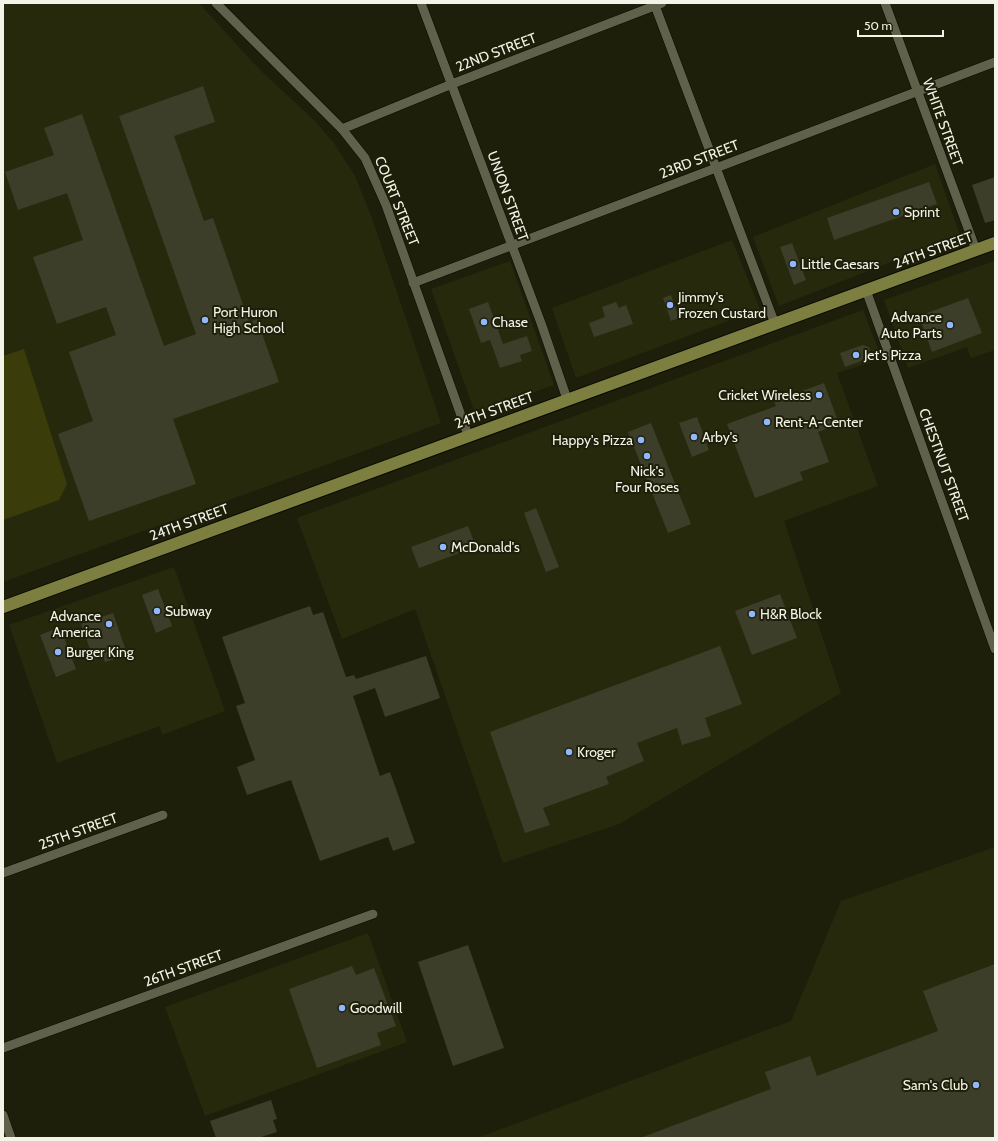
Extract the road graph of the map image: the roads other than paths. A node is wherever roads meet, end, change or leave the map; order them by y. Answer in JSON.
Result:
{"nodes":[{"id":1,"x":216,"y":3,"type":"edge"},
{"id":2,"x":421,"y":3,"type":"edge"},
{"id":3,"x":885,"y":3,"type":"edge"},
{"id":4,"x":657,"y":4,"type":"edge"},
{"id":5,"x":995,"y":62,"type":"edge"},
{"id":6,"x":452,"y":84,"type":"junction"},
{"id":7,"x":917,"y":91,"type":"junction"},
{"id":8,"x":342,"y":129,"type":"junction"},
{"id":9,"x":716,"y":168,"type":"junction"},
{"id":10,"x":995,"y":243,"type":"edge"},
{"id":11,"x":510,"y":246,"type":"junction"},
{"id":12,"x":976,"y":250,"type":"junction"},
{"id":13,"x":413,"y":283,"type":"junction"},
{"id":14,"x":866,"y":290,"type":"junction"},
{"id":15,"x":775,"y":324,"type":"junction"},
{"id":16,"x":567,"y":399,"type":"junction"},
{"id":17,"x":468,"y":435,"type":"junction"},
{"id":18,"x":3,"y":606,"type":"edge"},
{"id":19,"x":995,"y":649,"type":"edge"},
{"id":20,"x":163,"y":816,"type":"dead end"},
{"id":21,"x":3,"y":873,"type":"edge"},
{"id":22,"x":373,"y":914,"type":"dead end"},
{"id":23,"x":3,"y":1048,"type":"edge"},
{"id":24,"x":3,"y":1115,"type":"edge"},
{"id":25,"x":11,"y":1138,"type":"edge"}],
"edges":[{"from":1,"to":8,"type":"street","name":"COURT STREET"},
{"from":2,"to":6,"type":"street","name":"UNION STREET"},
{"from":3,"to":7,"type":"street","name":"WHITE STREET"},
{"from":4,"to":6,"type":"street","name":"22ND STREET"},
{"from":4,"to":9,"type":"street"},
{"from":5,"to":7,"type":"street","name":"23RD STREET"},
{"from":6,"to":8,"type":"street","name":"22ND STREET"},
{"from":6,"to":11,"type":"street","name":"UNION STREET"},
{"from":7,"to":9,"type":"street","name":"23RD STREET"},
{"from":7,"to":12,"type":"street","name":"WHITE STREET"},
{"from":8,"to":13,"type":"street","name":"COURT STREET"},
{"from":9,"to":11,"type":"street","name":"23RD STREET"},
{"from":9,"to":15,"type":"street"},
{"from":10,"to":12,"type":"street","name":"24TH STREET"},
{"from":11,"to":13,"type":"street","name":"23RD STREET"},
{"from":11,"to":16,"type":"street","name":"UNION STREET"},
{"from":12,"to":14,"type":"street","name":"24TH STREET"},
{"from":13,"to":17,"type":"street","name":"COURT STREET"},
{"from":14,"to":15,"type":"street","name":"24TH STREET"},
{"from":14,"to":19,"type":"street","name":"CHESTNUT STREET"},
{"from":15,"to":16,"type":"street","name":"24TH STREET"},
{"from":16,"to":17,"type":"street","name":"24TH STREET"},
{"from":17,"to":18,"type":"street","name":"24TH STREET"},
{"from":20,"to":21,"type":"street","name":"25TH STREET"},
{"from":22,"to":23,"type":"street","name":"26TH STREET"},
{"from":24,"to":25,"type":"street"}]}
